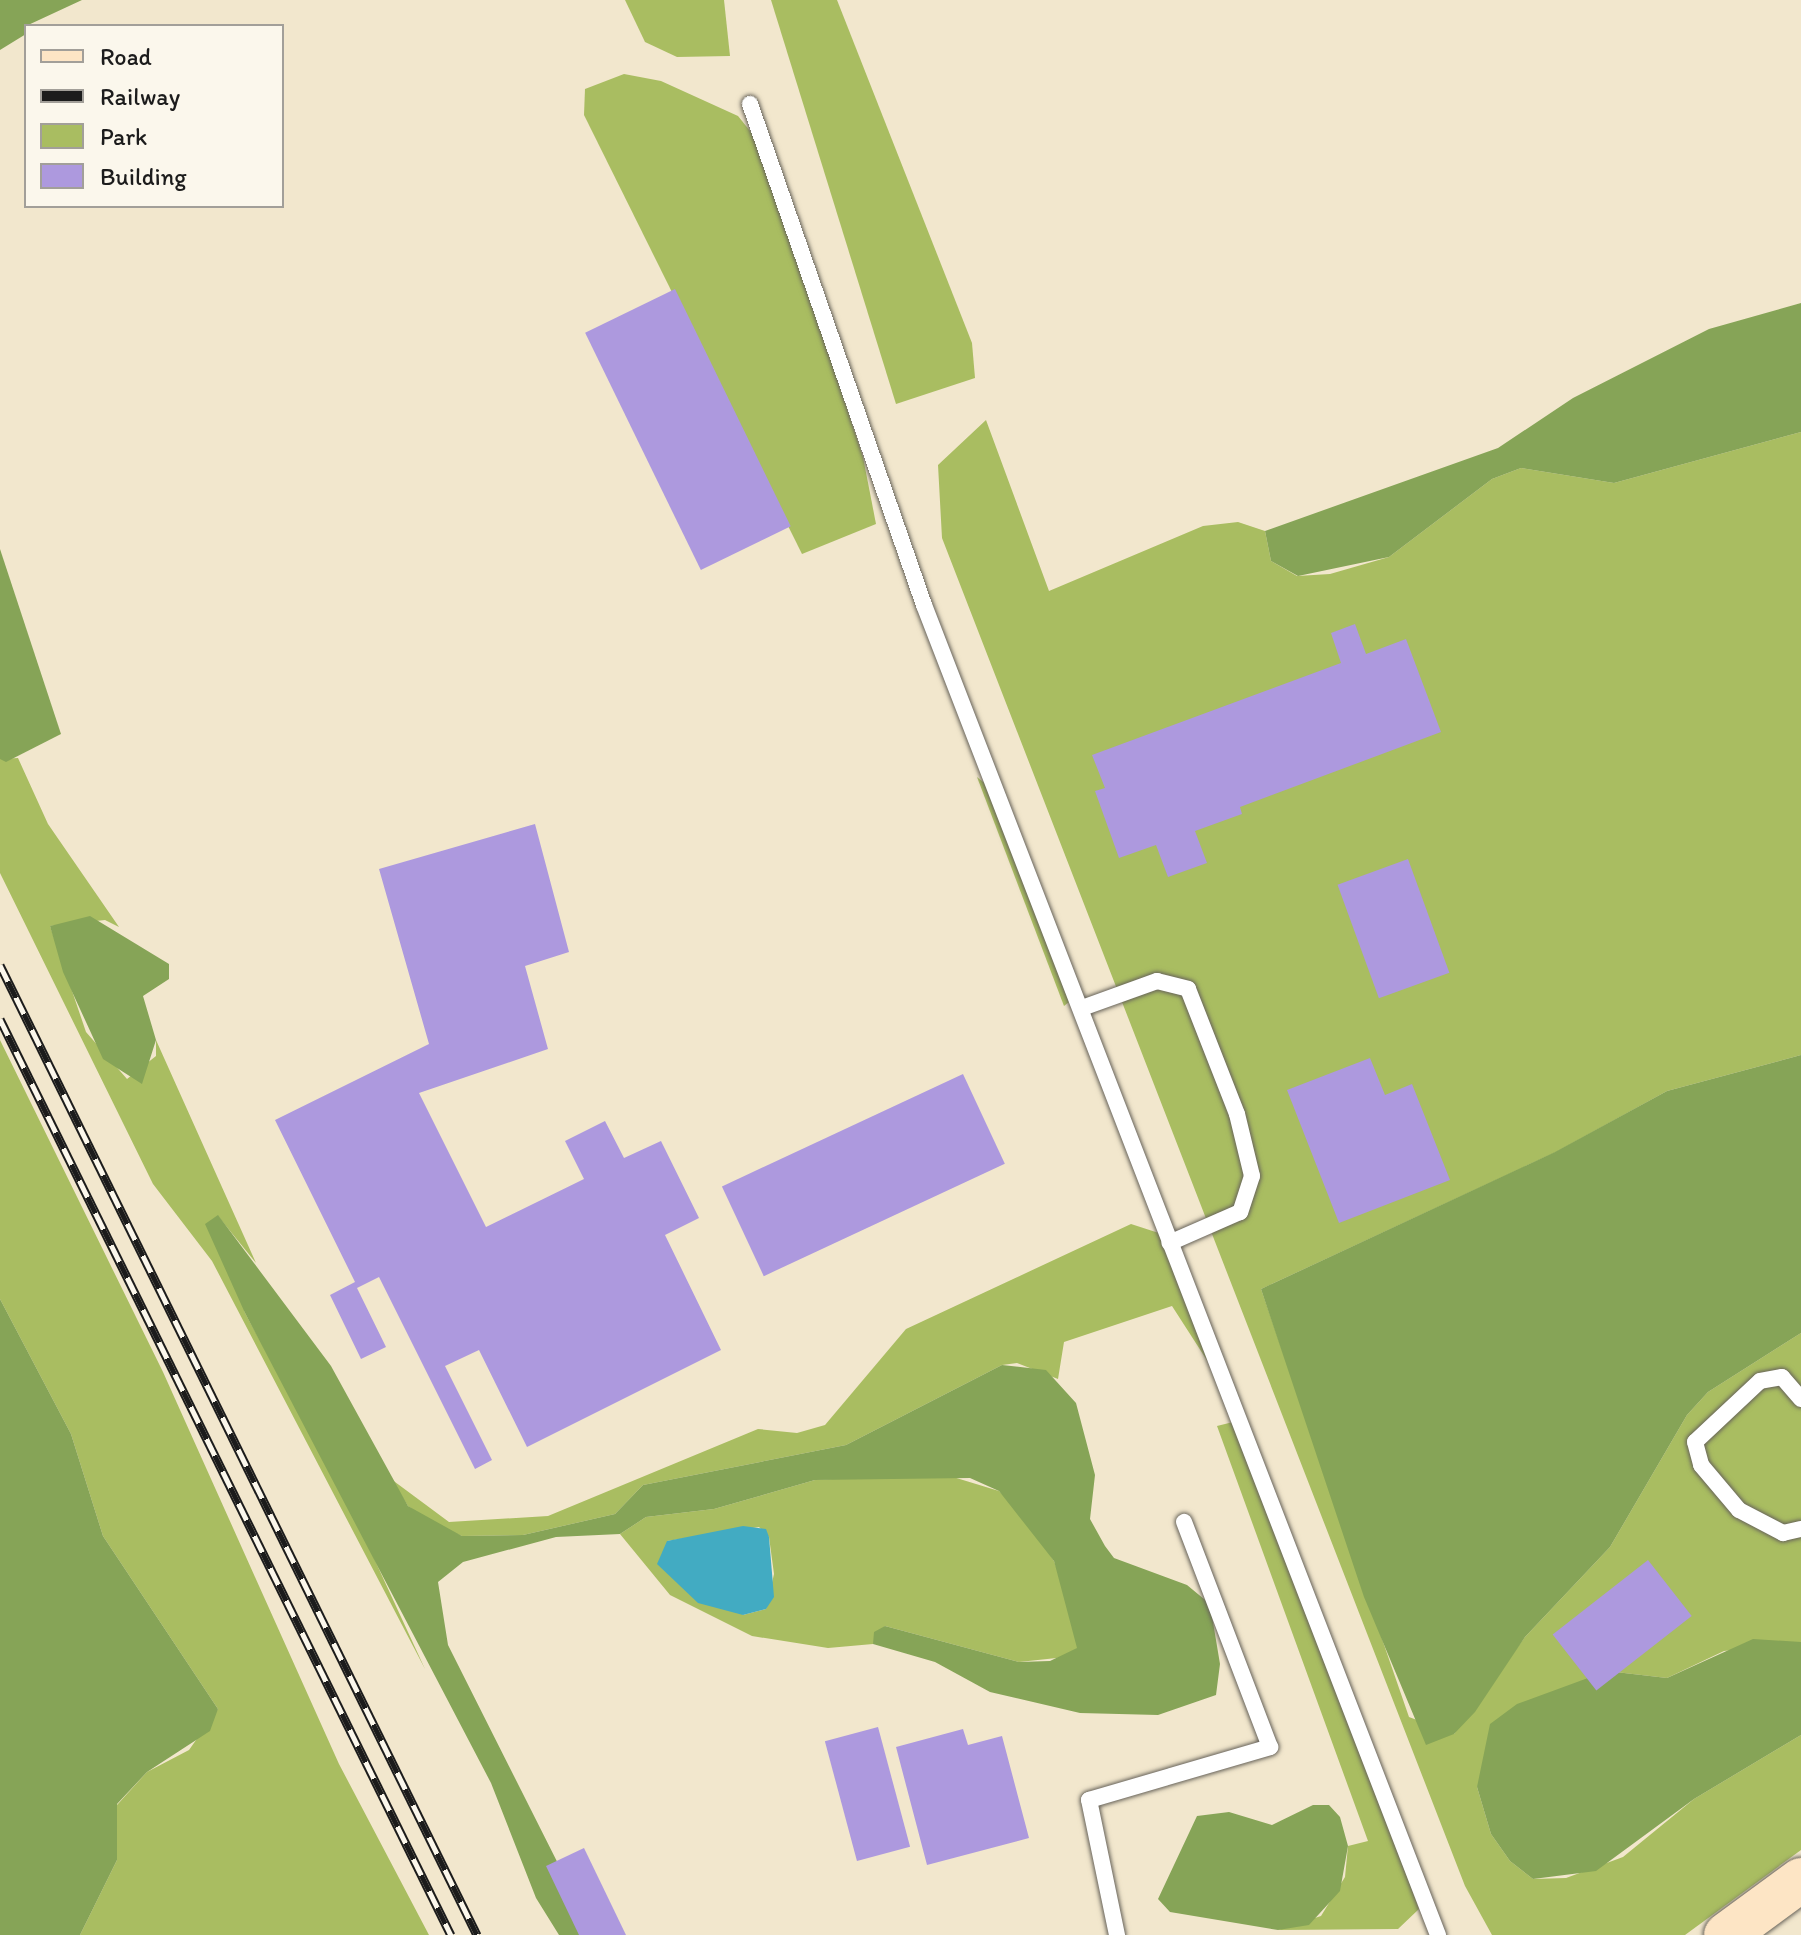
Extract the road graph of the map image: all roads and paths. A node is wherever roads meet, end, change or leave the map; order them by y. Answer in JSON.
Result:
{"nodes":[{"id":1,"x":750,"y":104,"type":"dead end"},
{"id":2,"x":1082,"y":1008,"type":"junction"},
{"id":3,"x":1169,"y":1243,"type":"junction"},
{"id":4,"x":1801,"y":1399,"type":"edge"},
{"id":5,"x":1184,"y":1522,"type":"dead end"},
{"id":6,"x":1801,"y":1529,"type":"edge"},
{"id":7,"x":1801,"y":1880,"type":"edge"},
{"id":8,"x":1117,"y":1935,"type":"edge"},
{"id":9,"x":1438,"y":1935,"type":"edge"},
{"id":10,"x":1726,"y":1935,"type":"edge"}],
"edges":[{"from":1,"to":2,"type":"lane"},
{"from":2,"to":3,"type":"lane"},
{"from":2,"to":3,"type":"lane"},
{"from":3,"to":9,"type":"lane"},
{"from":4,"to":6,"type":"lane"},
{"from":5,"to":8,"type":"lane"},
{"from":7,"to":10,"type":"main road"}]}
